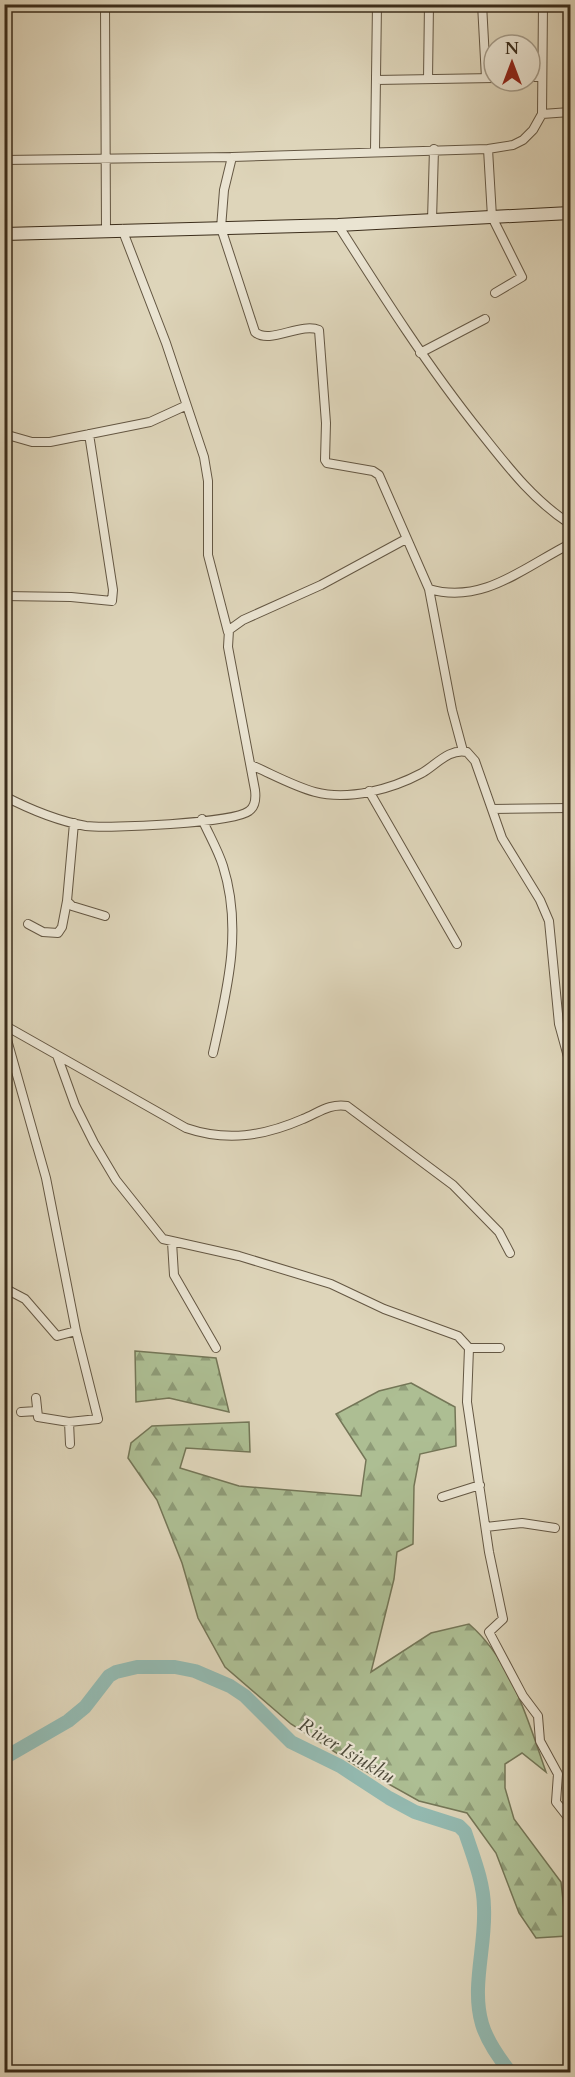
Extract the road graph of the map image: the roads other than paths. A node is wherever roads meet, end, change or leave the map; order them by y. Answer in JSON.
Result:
{"nodes":[{"id":1,"x":105,"y":4,"type":"edge"},
{"id":2,"x":377,"y":4,"type":"edge"},
{"id":3,"x":429,"y":4,"type":"edge"},
{"id":4,"x":482,"y":4,"type":"edge"},
{"id":5,"x":543,"y":4,"type":"edge"},
{"id":6,"x":485,"y":33,"type":"edge"},
{"id":7,"x":542,"y":77,"type":"edge"},
{"id":8,"x":482,"y":78,"type":"edge"},
{"id":9,"x":428,"y":79,"type":"junction"},
{"id":10,"x":376,"y":80,"type":"junction"},
{"id":11,"x":542,"y":93,"type":"edge"},
{"id":12,"x":570,"y":112,"type":"edge"},
{"id":13,"x":542,"y":114,"type":"junction"},
{"id":14,"x":434,"y":149,"type":"junction"},
{"id":15,"x":488,"y":149,"type":"junction"},
{"id":16,"x":375,"y":150,"type":"junction"},
{"id":17,"x":232,"y":157,"type":"junction"},
{"id":18,"x":104,"y":158,"type":"junction"},
{"id":19,"x":4,"y":160,"type":"edge"},
{"id":20,"x":570,"y":213,"type":"edge"},
{"id":21,"x":492,"y":217,"type":"junction"},
{"id":22,"x":432,"y":220,"type":"junction"},
{"id":23,"x":338,"y":225,"type":"junction"},
{"id":24,"x":220,"y":228,"type":"junction"},
{"id":25,"x":106,"y":230,"type":"junction"},
{"id":26,"x":123,"y":230,"type":"junction"},
{"id":27,"x":4,"y":234,"type":"edge"},
{"id":28,"x":495,"y":293,"type":"dead end"},
{"id":29,"x":484,"y":319,"type":"dead end"},
{"id":30,"x":420,"y":353,"type":"junction"},
{"id":31,"x":185,"y":406,"type":"junction"},
{"id":32,"x":4,"y":434,"type":"edge"},
{"id":33,"x":89,"y":434,"type":"junction"},
{"id":34,"x":570,"y":524,"type":"edge"},
{"id":35,"x":406,"y":539,"type":"junction"},
{"id":36,"x":570,"y":544,"type":"edge"},
{"id":37,"x":429,"y":589,"type":"junction"},
{"id":38,"x":4,"y":596,"type":"edge"},
{"id":39,"x":228,"y":632,"type":"junction"},
{"id":40,"x":463,"y":751,"type":"junction"},
{"id":41,"x":251,"y":765,"type":"junction"},
{"id":42,"x":369,"y":791,"type":"junction"},
{"id":43,"x":4,"y":796,"type":"edge"},
{"id":44,"x":570,"y":808,"type":"edge"},
{"id":45,"x":492,"y":809,"type":"junction"},
{"id":46,"x":202,"y":819,"type":"junction"},
{"id":47,"x":74,"y":823,"type":"junction"},
{"id":48,"x":67,"y":901,"type":"junction"},
{"id":49,"x":105,"y":916,"type":"dead end"},
{"id":50,"x":28,"y":924,"type":"dead end"},
{"id":51,"x":456,"y":944,"type":"dead end"},
{"id":52,"x":4,"y":1027,"type":"edge"},
{"id":53,"x":213,"y":1053,"type":"dead end"},
{"id":54,"x":58,"y":1058,"type":"junction"},
{"id":55,"x":570,"y":1064,"type":"edge"},
{"id":56,"x":172,"y":1242,"type":"junction"},
{"id":57,"x":510,"y":1253,"type":"dead end"},
{"id":58,"x":4,"y":1288,"type":"edge"},
{"id":59,"x":76,"y":1331,"type":"junction"},
{"id":60,"x":216,"y":1348,"type":"dead end"},
{"id":61,"x":469,"y":1348,"type":"junction"},
{"id":62,"x":500,"y":1348,"type":"dead end"},
{"id":63,"x":36,"y":1398,"type":"dead end"},
{"id":64,"x":37,"y":1411,"type":"junction"},
{"id":65,"x":21,"y":1412,"type":"dead end"},
{"id":66,"x":69,"y":1422,"type":"junction"},
{"id":67,"x":70,"y":1444,"type":"dead end"},
{"id":68,"x":480,"y":1485,"type":"junction"},
{"id":69,"x":442,"y":1497,"type":"dead end"},
{"id":70,"x":486,"y":1527,"type":"junction"},
{"id":71,"x":555,"y":1527,"type":"dead end"},
{"id":72,"x":570,"y":1820,"type":"edge"}],
"edges":[{"from":1,"to":18,"type":"street"},
{"from":2,"to":10,"type":"street"},
{"from":3,"to":9,"type":"street"},
{"from":4,"to":6,"type":"street"},
{"from":5,"to":7,"type":"street"},
{"from":8,"to":9,"type":"street"},
{"from":9,"to":10,"type":"street"},
{"from":10,"to":16,"type":"street"},
{"from":11,"to":13,"type":"street"},
{"from":12,"to":13,"type":"street"},
{"from":13,"to":15,"type":"street"},
{"from":14,"to":15,"type":"street"},
{"from":14,"to":16,"type":"street"},
{"from":14,"to":22,"type":"street"},
{"from":15,"to":21,"type":"street"},
{"from":16,"to":17,"type":"street"},
{"from":17,"to":18,"type":"street"},
{"from":17,"to":24,"type":"street"},
{"from":18,"to":19,"type":"street"},
{"from":18,"to":25,"type":"street"},
{"from":20,"to":21,"type":"main road"},
{"from":21,"to":22,"type":"main road"},
{"from":21,"to":28,"type":"street"},
{"from":22,"to":23,"type":"main road"},
{"from":23,"to":24,"type":"main road"},
{"from":23,"to":30,"type":"street"},
{"from":24,"to":26,"type":"main road"},
{"from":24,"to":35,"type":"street"},
{"from":25,"to":26,"type":"main road"},
{"from":25,"to":27,"type":"main road"},
{"from":26,"to":31,"type":"street"},
{"from":29,"to":30,"type":"street"},
{"from":30,"to":34,"type":"street"},
{"from":31,"to":33,"type":"street"},
{"from":31,"to":39,"type":"street"},
{"from":32,"to":33,"type":"street"},
{"from":33,"to":38,"type":"street"},
{"from":35,"to":37,"type":"street"},
{"from":35,"to":39,"type":"street"},
{"from":36,"to":37,"type":"street"},
{"from":37,"to":40,"type":"street"},
{"from":39,"to":41,"type":"street"},
{"from":40,"to":42,"type":"street"},
{"from":40,"to":45,"type":"street"},
{"from":41,"to":42,"type":"street"},
{"from":41,"to":46,"type":"street"},
{"from":42,"to":51,"type":"street"},
{"from":43,"to":47,"type":"street"},
{"from":44,"to":45,"type":"street"},
{"from":45,"to":55,"type":"street"},
{"from":46,"to":47,"type":"street"},
{"from":46,"to":53,"type":"street"},
{"from":47,"to":48,"type":"street"},
{"from":48,"to":49,"type":"street"},
{"from":48,"to":50,"type":"street"},
{"from":52,"to":54,"type":"street"},
{"from":52,"to":59,"type":"street"},
{"from":54,"to":56,"type":"street"},
{"from":54,"to":57,"type":"street"},
{"from":56,"to":60,"type":"street"},
{"from":56,"to":61,"type":"street"},
{"from":58,"to":59,"type":"street"},
{"from":59,"to":66,"type":"street"},
{"from":61,"to":62,"type":"street"},
{"from":61,"to":68,"type":"street"},
{"from":63,"to":64,"type":"street"},
{"from":64,"to":65,"type":"street"},
{"from":64,"to":66,"type":"street"},
{"from":66,"to":67,"type":"street"},
{"from":68,"to":69,"type":"street"},
{"from":68,"to":70,"type":"street"},
{"from":70,"to":71,"type":"street"},
{"from":70,"to":72,"type":"street"}]}
